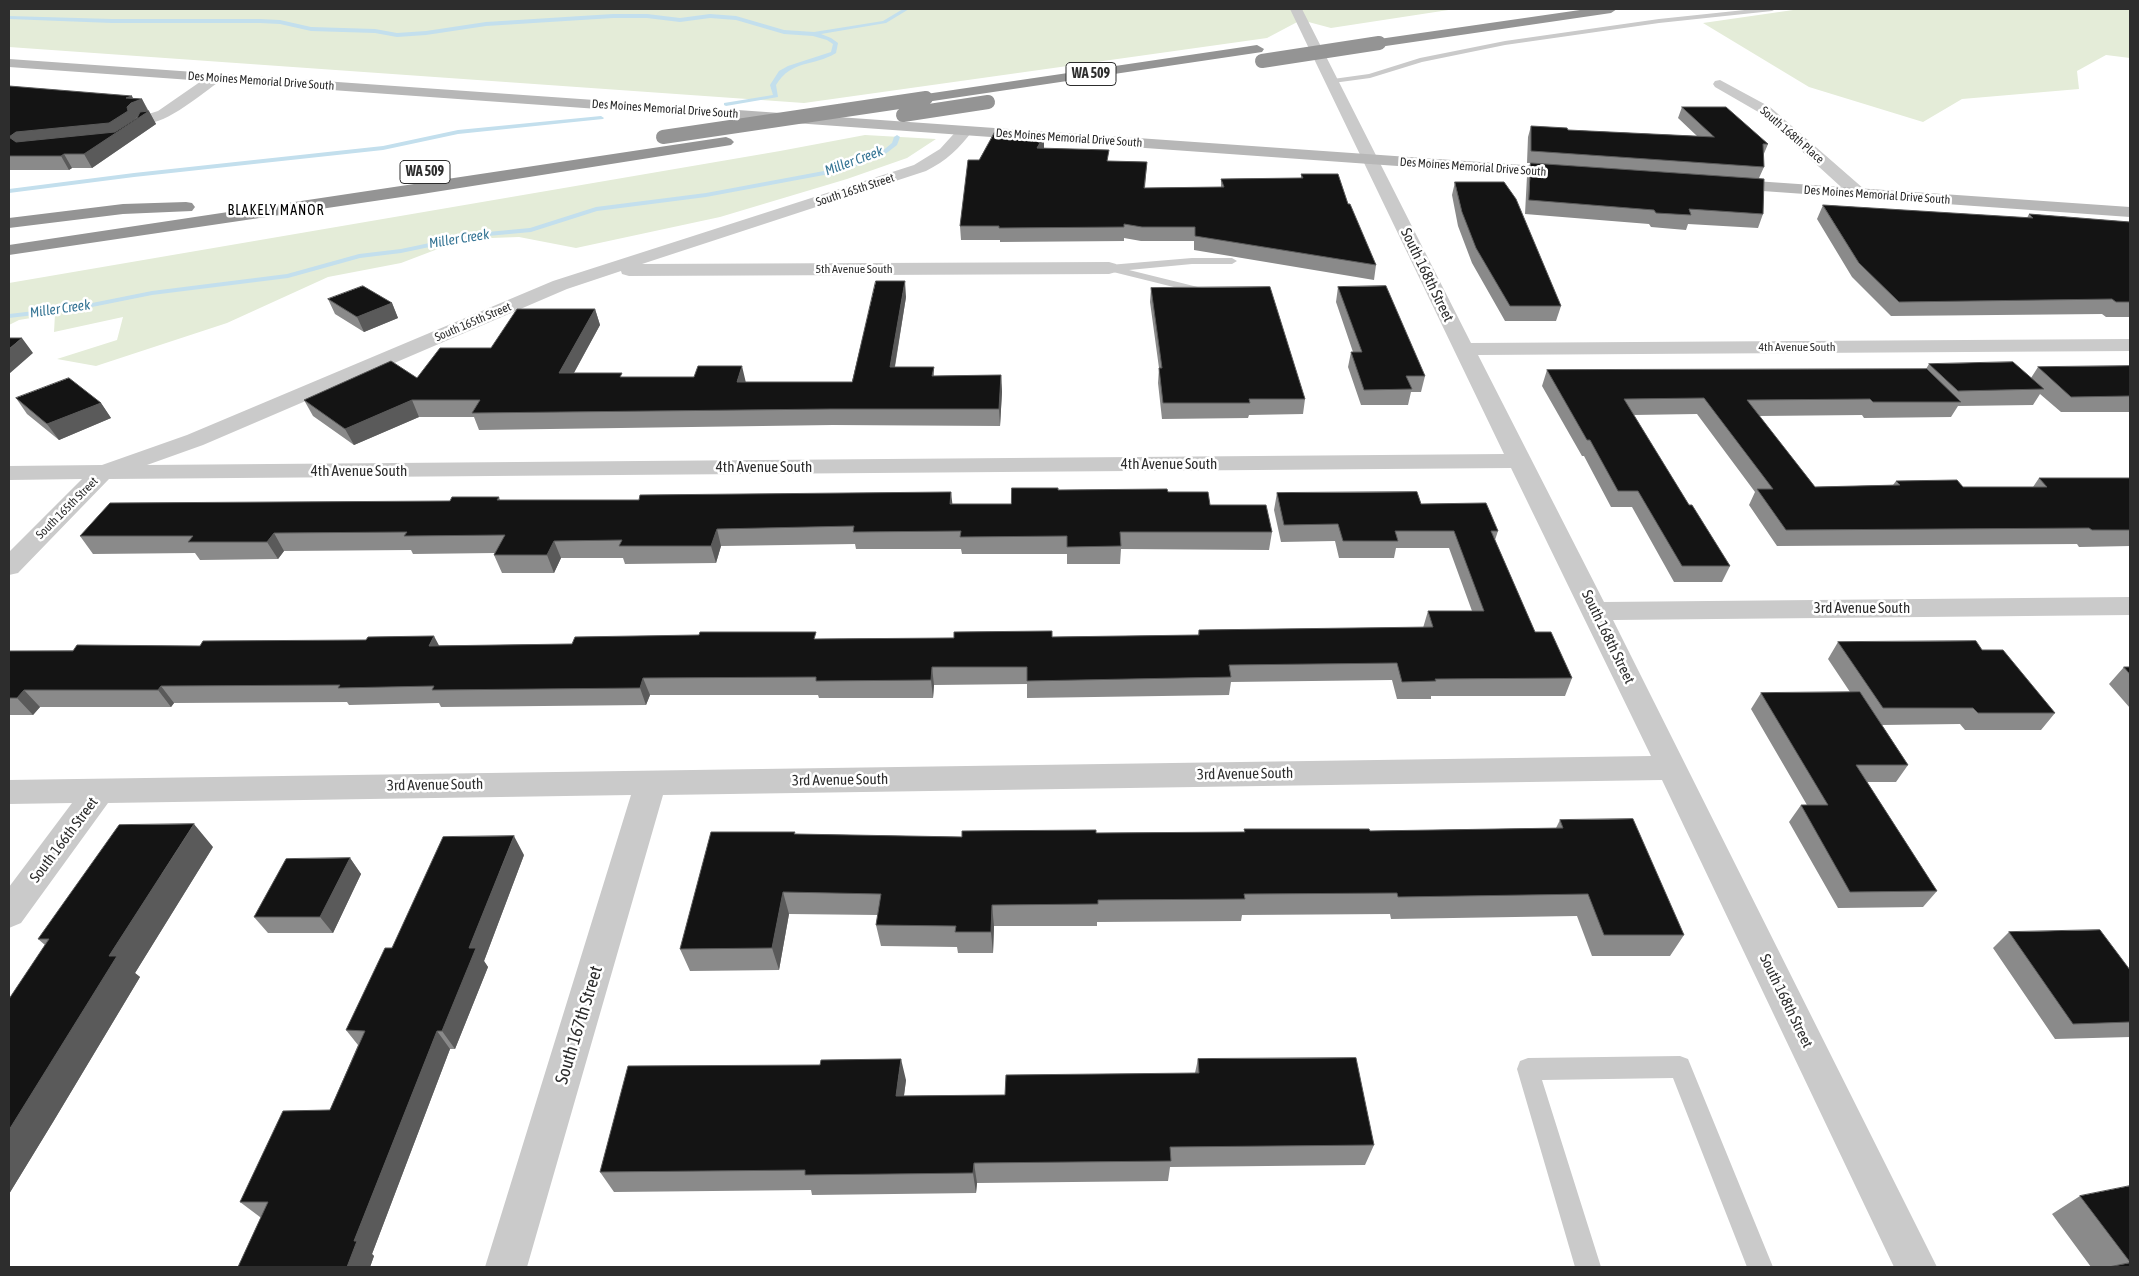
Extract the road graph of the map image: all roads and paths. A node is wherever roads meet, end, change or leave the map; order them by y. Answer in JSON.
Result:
{"nodes":[{"id":1,"x":1296,"y":9,"type":"edge"},
{"id":2,"x":1532,"y":9,"type":"edge"},
{"id":3,"x":1611,"y":9,"type":"edge"},
{"id":4,"x":1772,"y":9,"type":"edge"},
{"id":5,"x":1376,"y":37,"type":"junction"},
{"id":6,"x":1259,"y":55,"type":"junction"},
{"id":7,"x":9,"y":62,"type":"edge"},
{"id":8,"x":216,"y":78,"type":"junction"},
{"id":9,"x":1332,"y":81,"type":"junction"},
{"id":10,"x":1720,"y":84,"type":"dead end"},
{"id":11,"x":142,"y":124,"type":"edge"},
{"id":12,"x":965,"y":130,"type":"junction"},
{"id":13,"x":508,"y":160,"type":"dead end"},
{"id":14,"x":1372,"y":160,"type":"junction"},
{"id":15,"x":1583,"y":175,"type":"edge"},
{"id":16,"x":1711,"y":183,"type":"edge"},
{"id":17,"x":422,"y":189,"type":"junction"},
{"id":18,"x":1858,"y":193,"type":"junction"},
{"id":19,"x":206,"y":204,"type":"dead end"},
{"id":20,"x":186,"y":207,"type":"junction"},
{"id":21,"x":2130,"y":212,"type":"edge"},
{"id":22,"x":9,"y":223,"type":"edge"},
{"id":23,"x":9,"y":233,"type":"edge"},
{"id":24,"x":9,"y":250,"type":"edge"},
{"id":25,"x":9,"y":260,"type":"edge"},
{"id":26,"x":1232,"y":261,"type":"edge"},
{"id":27,"x":1109,"y":268,"type":"junction"},
{"id":28,"x":600,"y":270,"type":"junction"},
{"id":29,"x":1217,"y":294,"type":"edge"},
{"id":30,"x":2130,"y":345,"type":"edge"},
{"id":31,"x":1464,"y":349,"type":"junction"},
{"id":32,"x":1519,"y":461,"type":"junction"},
{"id":33,"x":9,"y":473,"type":"edge"},
{"id":34,"x":102,"y":473,"type":"junction"},
{"id":35,"x":9,"y":567,"type":"edge"},
{"id":36,"x":2130,"y":606,"type":"edge"},
{"id":37,"x":1595,"y":611,"type":"junction"},
{"id":38,"x":1672,"y":768,"type":"junction"},
{"id":39,"x":652,"y":782,"type":"junction"},
{"id":40,"x":100,"y":790,"type":"junction"},
{"id":41,"x":9,"y":792,"type":"edge"},
{"id":42,"x":9,"y":913,"type":"edge"},
{"id":43,"x":506,"y":1267,"type":"edge"},
{"id":44,"x":1588,"y":1267,"type":"edge"},
{"id":45,"x":1760,"y":1267,"type":"edge"},
{"id":46,"x":1916,"y":1267,"type":"edge"}],
"edges":[{"from":1,"to":9,"type":"street","name":"South 168th Street"},
{"from":2,"to":5,"type":"highway","number":"WA 509"},
{"from":3,"to":5,"type":"highway","number":"WA 509"},
{"from":4,"to":9,"type":"lane"},
{"from":5,"to":6,"type":"highway","number":"WA 509","bridge":true},
{"from":6,"to":13,"type":"highway","number":"WA 509","bridge":true},
{"from":6,"to":17,"type":"highway","number":"WA 509","bridge":true},
{"from":7,"to":8,"type":"main road","name":"Des Moines Memorial Drive South"},
{"from":8,"to":11,"type":"street"},
{"from":8,"to":12,"type":"main road","name":"Des Moines Memorial Drive South"},
{"from":9,"to":14,"type":"street","name":"South 168th Street"},
{"from":10,"to":18,"type":"street","name":"South 168th Place"},
{"from":12,"to":14,"type":"main road","name":"Des Moines Memorial Drive South"},
{"from":12,"to":28,"type":"street","name":"South 165th Street"},
{"from":14,"to":15,"type":"main road","name":"Des Moines Memorial Drive South"},
{"from":14,"to":31,"type":"street","name":"South 168th Street"},
{"from":16,"to":18,"type":"main road","name":"Des Moines Memorial Drive South"},
{"from":17,"to":24,"type":"highway","number":"WA 509"},
{"from":17,"to":25,"type":"highway"},
{"from":18,"to":21,"type":"main road","name":"Des Moines Memorial Drive South"},
{"from":19,"to":20,"type":"highway"},
{"from":20,"to":22,"type":"highway"},
{"from":20,"to":23,"type":"highway"},
{"from":26,"to":27,"type":"lane"},
{"from":27,"to":28,"type":"street","name":"5th Avenue South"},
{"from":27,"to":29,"type":"lane"},
{"from":28,"to":34,"type":"street","name":"South 165th Street"},
{"from":30,"to":31,"type":"street","name":"4th Avenue South"},
{"from":31,"to":32,"type":"street","name":"South 168th Street"},
{"from":32,"to":34,"type":"street","name":"4th Avenue South"},
{"from":32,"to":37,"type":"street","name":"South 168th Street"},
{"from":33,"to":34,"type":"street","name":"4th Avenue South"},
{"from":34,"to":35,"type":"street","name":"South 165th Street"},
{"from":36,"to":37,"type":"street","name":"3rd Avenue South"},
{"from":37,"to":38,"type":"street","name":"South 168th Street"},
{"from":38,"to":39,"type":"street","name":"3rd Avenue South"},
{"from":38,"to":46,"type":"street","name":"South 168th Street"},
{"from":39,"to":40,"type":"street","name":"3rd Avenue South"},
{"from":39,"to":43,"type":"street","name":"South 167th Street"},
{"from":40,"to":41,"type":"street","name":"3rd Avenue South"},
{"from":40,"to":42,"type":"street","name":"South 166th Street"},
{"from":44,"to":45,"type":"lane"}]}
